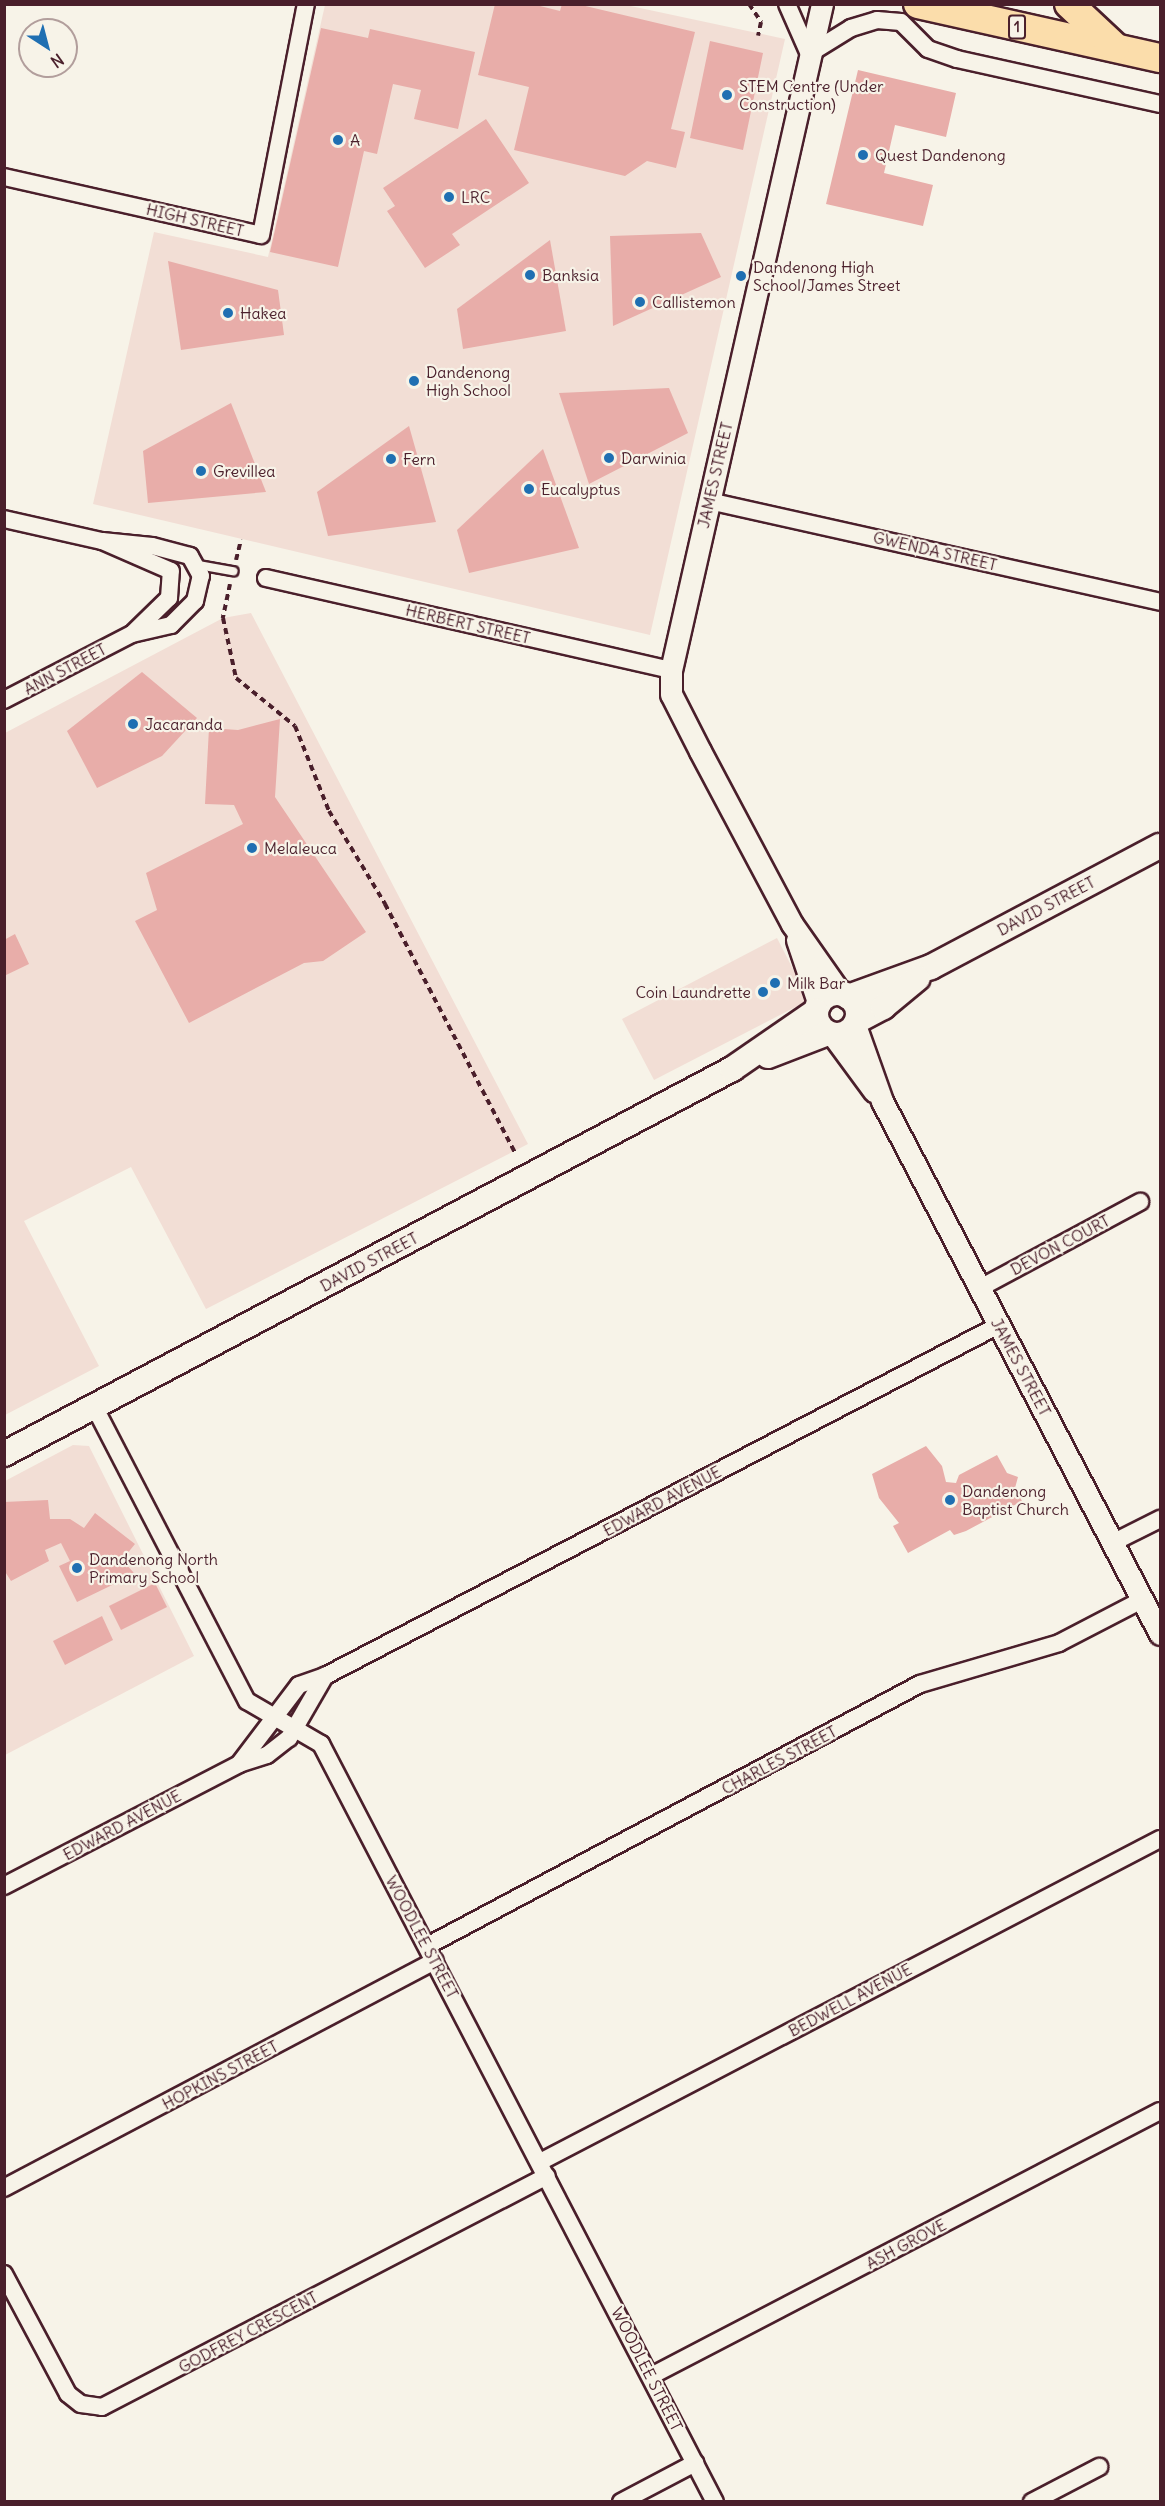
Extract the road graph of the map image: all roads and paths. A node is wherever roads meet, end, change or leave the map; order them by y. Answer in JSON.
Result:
{"nodes":[{"id":1,"x":306,"y":4,"type":"edge"},
{"id":2,"x":749,"y":4,"type":"edge"},
{"id":3,"x":787,"y":4,"type":"edge"},
{"id":4,"x":822,"y":4,"type":"edge"},
{"id":5,"x":1069,"y":4,"type":"edge"},
{"id":6,"x":909,"y":13,"type":"edge"},
{"id":7,"x":758,"y":36,"type":"dead end"},
{"id":8,"x":1117,"y":48,"type":"junction"},
{"id":9,"x":809,"y":54,"type":"junction"},
{"id":10,"x":1161,"y":58,"type":"edge"},
{"id":11,"x":1161,"y":104,"type":"edge"},
{"id":12,"x":4,"y":177,"type":"edge"},
{"id":13,"x":709,"y":501,"type":"junction"},
{"id":14,"x":4,"y":519,"type":"edge"},
{"id":15,"x":102,"y":541,"type":"junction"},
{"id":16,"x":198,"y":565,"type":"junction"},
{"id":17,"x":171,"y":571,"type":"junction"},
{"id":18,"x":233,"y":571,"type":"dead end"},
{"id":19,"x":266,"y":578,"type":"dead end"},
{"id":20,"x":1161,"y":602,"type":"edge"},
{"id":21,"x":223,"y":618,"type":"dead end"},
{"id":22,"x":126,"y":637,"type":"junction"},
{"id":23,"x":671,"y":670,"type":"junction"},
{"id":24,"x":4,"y":700,"type":"edge"},
{"id":25,"x":1161,"y":846,"type":"edge"},
{"id":26,"x":792,"y":924,"type":"junction"},
{"id":27,"x":931,"y":967,"type":"junction"},
{"id":28,"x":845,"y":995,"type":"junction"},
{"id":29,"x":818,"y":1008,"type":"junction"},
{"id":30,"x":856,"y":1023,"type":"junction"},
{"id":31,"x":830,"y":1034,"type":"junction"},
{"id":32,"x":732,"y":1070,"type":"junction"},
{"id":33,"x":882,"y":1101,"type":"junction"},
{"id":34,"x":515,"y":1153,"type":"dead end"},
{"id":35,"x":1140,"y":1202,"type":"dead end"},
{"id":36,"x":980,"y":1288,"type":"junction"},
{"id":37,"x":999,"y":1325,"type":"junction"},
{"id":38,"x":95,"y":1408,"type":"junction"},
{"id":39,"x":4,"y":1454,"type":"edge"},
{"id":40,"x":1161,"y":1519,"type":"edge"},
{"id":41,"x":1112,"y":1543,"type":"junction"},
{"id":42,"x":1142,"y":1600,"type":"junction"},
{"id":43,"x":1161,"y":1634,"type":"edge"},
{"id":44,"x":325,"y":1676,"type":"junction"},
{"id":45,"x":272,"y":1718,"type":"junction"},
{"id":46,"x":298,"y":1727,"type":"junction"},
{"id":47,"x":238,"y":1764,"type":"junction"},
{"id":48,"x":1161,"y":1839,"type":"edge"},
{"id":49,"x":4,"y":1886,"type":"edge"},
{"id":50,"x":427,"y":1946,"type":"junction"},
{"id":51,"x":435,"y":1961,"type":"junction"},
{"id":52,"x":1161,"y":2111,"type":"edge"},
{"id":53,"x":544,"y":2169,"type":"junction"},
{"id":54,"x":4,"y":2188,"type":"edge"},
{"id":55,"x":4,"y":2274,"type":"edge"},
{"id":56,"x":651,"y":2376,"type":"junction"},
{"id":57,"x":695,"y":2463,"type":"junction"},
{"id":58,"x":1099,"y":2467,"type":"dead end"},
{"id":59,"x":621,"y":2502,"type":"edge"},
{"id":60,"x":715,"y":2502,"type":"edge"},
{"id":61,"x":1032,"y":2502,"type":"edge"}],
"edges":[{"from":1,"to":12,"type":"street","name":"HIGH STREET"},
{"from":2,"to":7,"type":"path"},
{"from":3,"to":9,"type":"street"},
{"from":4,"to":9,"type":"street","name":"JAMES STREET"},
{"from":5,"to":8,"type":"highway"},
{"from":6,"to":8,"type":"highway","number":"1"},
{"from":6,"to":9,"type":"street"},
{"from":6,"to":11,"type":"street"},
{"from":8,"to":10,"type":"highway","number":"1"},
{"from":9,"to":13,"type":"street","name":"JAMES STREET"},
{"from":13,"to":20,"type":"street","name":"GWENDA STREET"},
{"from":13,"to":23,"type":"street","name":"JAMES STREET"},
{"from":14,"to":15,"type":"street"},
{"from":15,"to":16,"type":"street"},
{"from":15,"to":17,"type":"street"},
{"from":16,"to":17,"type":"street"},
{"from":16,"to":18,"type":"lane"},
{"from":16,"to":22,"type":"street","name":"ANN STREET"},
{"from":17,"to":22,"type":"street","name":"ANN STREET"},
{"from":19,"to":23,"type":"street","name":"HERBERT STREET"},
{"from":21,"to":34,"type":"path"},
{"from":22,"to":24,"type":"street","name":"ANN STREET"},
{"from":23,"to":26,"type":"street","name":"JAMES STREET"},
{"from":25,"to":27,"type":"main road","name":"DAVID STREET"},
{"from":26,"to":28,"type":"street","name":"JAMES STREET"},
{"from":26,"to":29,"type":"street","name":"JAMES STREET"},
{"from":27,"to":28,"type":"main road","name":"DAVID STREET"},
{"from":27,"to":30,"type":"main road","name":"DAVID STREET"},
{"from":28,"to":29,"type":"main road"},
{"from":28,"to":30,"type":"main road"},
{"from":29,"to":31,"type":"main road"},
{"from":29,"to":32,"type":"main road","name":"DAVID STREET"},
{"from":30,"to":31,"type":"main road"},
{"from":30,"to":33,"type":"street","name":"JAMES STREET"},
{"from":31,"to":32,"type":"main road","name":"DAVID STREET"},
{"from":31,"to":33,"type":"street","name":"JAMES STREET"},
{"from":32,"to":38,"type":"main road","name":"DAVID STREET"},
{"from":33,"to":36,"type":"street","name":"JAMES STREET"},
{"from":35,"to":36,"type":"street","name":"DEVON COURT"},
{"from":36,"to":37,"type":"street","name":"JAMES STREET"},
{"from":37,"to":41,"type":"street","name":"JAMES STREET"},
{"from":37,"to":44,"type":"street","name":"EDWARD AVENUE"},
{"from":38,"to":39,"type":"main road","name":"DAVID STREET"},
{"from":38,"to":45,"type":"street","name":"WOODLEE STREET"},
{"from":40,"to":41,"type":"street"},
{"from":41,"to":42,"type":"street","name":"JAMES STREET"},
{"from":42,"to":43,"type":"street","name":"JAMES STREET"},
{"from":42,"to":50,"type":"street","name":"CHARLES STREET"},
{"from":44,"to":45,"type":"street","name":"EDWARD AVENUE"},
{"from":44,"to":46,"type":"street","name":"EDWARD AVENUE"},
{"from":45,"to":46,"type":"street","name":"WOODLEE STREET"},
{"from":45,"to":47,"type":"street","name":"EDWARD AVENUE"},
{"from":46,"to":47,"type":"street","name":"EDWARD AVENUE"},
{"from":46,"to":50,"type":"street","name":"WOODLEE STREET"},
{"from":47,"to":49,"type":"street","name":"EDWARD AVENUE"},
{"from":48,"to":53,"type":"street","name":"BEDWELL AVENUE"},
{"from":50,"to":51,"type":"street","name":"WOODLEE STREET"},
{"from":51,"to":53,"type":"street","name":"WOODLEE STREET"},
{"from":51,"to":54,"type":"street","name":"HOPKINS STREET"},
{"from":52,"to":56,"type":"street","name":"ASH GROVE"},
{"from":53,"to":55,"type":"street","name":"GODFREY CRESCENT"},
{"from":53,"to":56,"type":"street","name":"WOODLEE STREET"},
{"from":56,"to":57,"type":"street","name":"WOODLEE STREET"},
{"from":57,"to":59,"type":"street"},
{"from":57,"to":60,"type":"street","name":"WOODLEE STREET"},
{"from":58,"to":61,"type":"street"}]}
